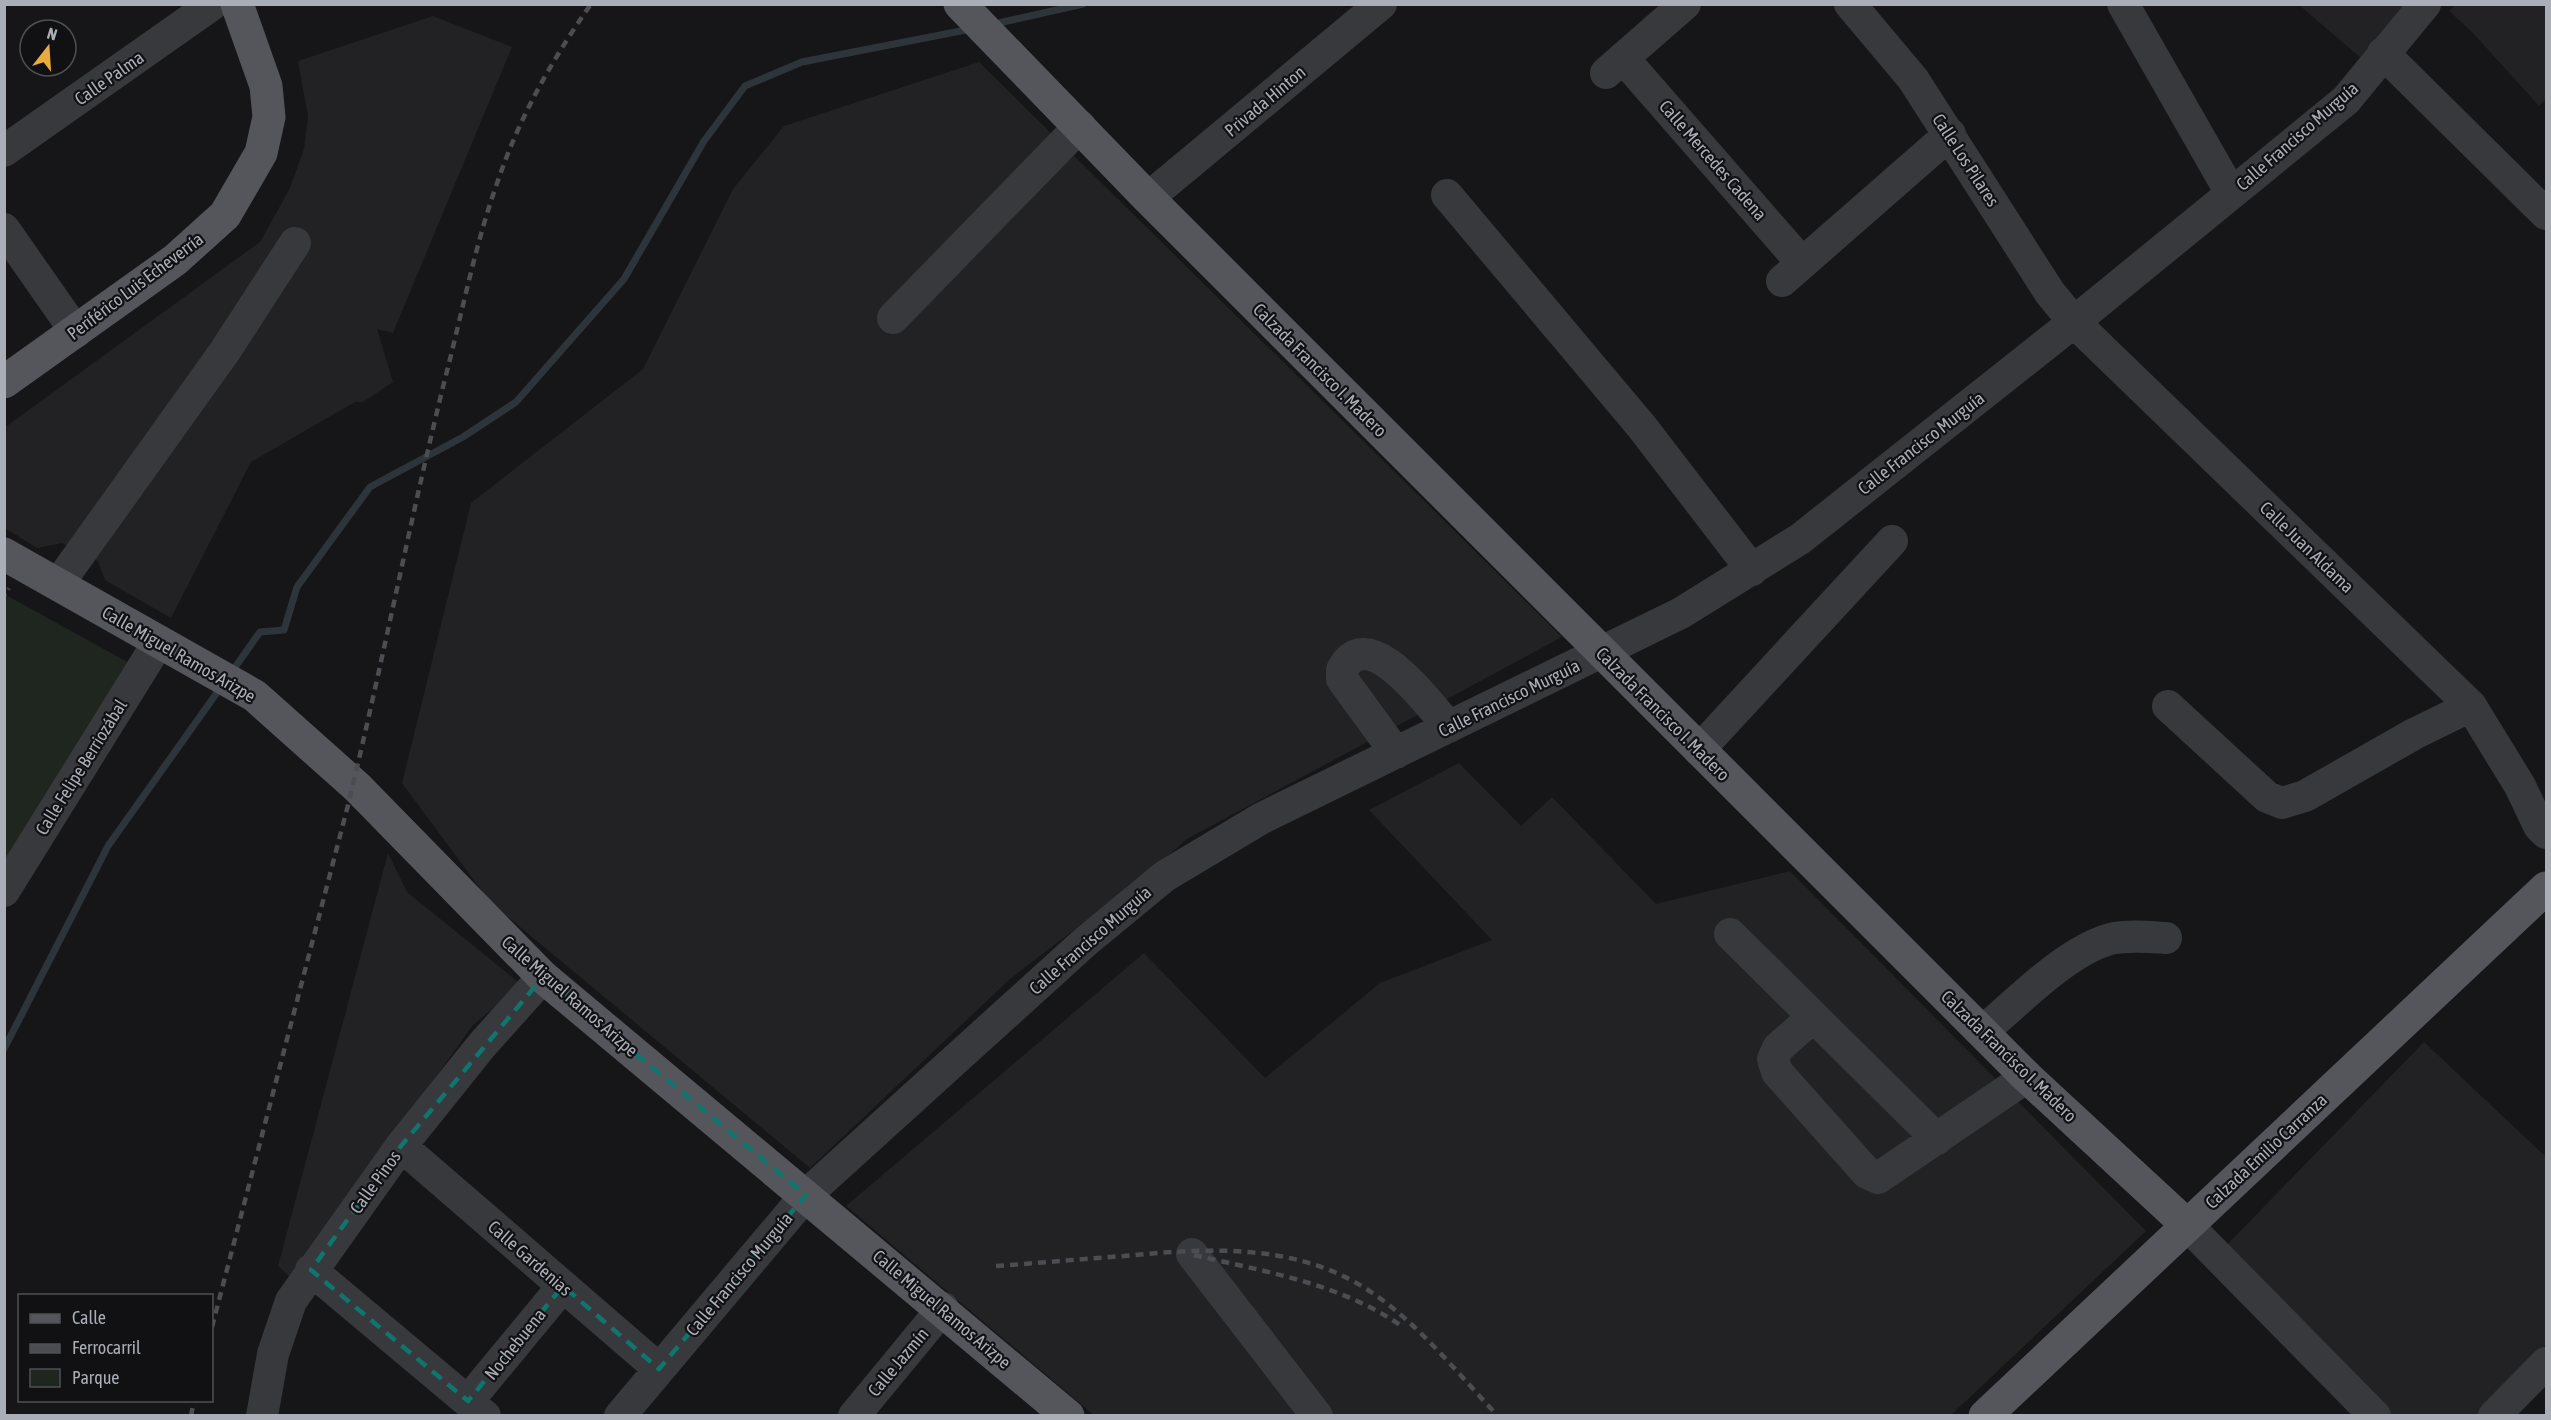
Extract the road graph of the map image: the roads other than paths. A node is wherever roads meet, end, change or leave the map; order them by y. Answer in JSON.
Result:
{"nodes":[{"id":1,"x":213,"y":4,"type":"edge"},
{"id":2,"x":237,"y":4,"type":"edge"},
{"id":3,"x":960,"y":4,"type":"edge"},
{"id":4,"x":1381,"y":4,"type":"edge"},
{"id":5,"x":1685,"y":4,"type":"edge"},
{"id":6,"x":1850,"y":4,"type":"edge"},
{"id":7,"x":2122,"y":4,"type":"edge"},
{"id":8,"x":2425,"y":4,"type":"edge"},
{"id":9,"x":2384,"y":53,"type":"junction"},
{"id":10,"x":1080,"y":126,"type":"junction"},
{"id":11,"x":1950,"y":134,"type":"junction"},
{"id":12,"x":4,"y":151,"type":"edge"},
{"id":13,"x":2231,"y":193,"type":"junction"},
{"id":14,"x":1447,"y":195,"type":"dead end"},
{"id":15,"x":1148,"y":198,"type":"junction"},
{"id":16,"x":2547,"y":214,"type":"edge"},
{"id":17,"x":4,"y":229,"type":"edge"},
{"id":18,"x":295,"y":243,"type":"dead end"},
{"id":19,"x":893,"y":318,"type":"dead end"},
{"id":20,"x":2074,"y":322,"type":"junction"},
{"id":21,"x":76,"y":332,"type":"junction"},
{"id":22,"x":4,"y":382,"type":"edge"},
{"id":23,"x":1892,"y":541,"type":"dead end"},
{"id":24,"x":4,"y":554,"type":"edge"},
{"id":25,"x":1752,"y":570,"type":"junction"},
{"id":26,"x":59,"y":583,"type":"junction"},
{"id":27,"x":158,"y":643,"type":"junction"},
{"id":28,"x":1602,"y":654,"type":"junction"},
{"id":29,"x":2168,"y":706,"type":"dead end"},
{"id":30,"x":2471,"y":706,"type":"junction"},
{"id":31,"x":1449,"y":727,"type":"junction"},
{"id":32,"x":1699,"y":750,"type":"junction"},
{"id":33,"x":1396,"y":753,"type":"junction"},
{"id":34,"x":2534,"y":791,"type":"edge"},
{"id":35,"x":2547,"y":833,"type":"edge"},
{"id":36,"x":2547,"y":888,"type":"edge"},
{"id":37,"x":4,"y":891,"type":"edge"},
{"id":38,"x":1731,"y":934,"type":"dead end"},
{"id":39,"x":2166,"y":938,"type":"dead end"},
{"id":40,"x":543,"y":977,"type":"junction"},
{"id":41,"x":1813,"y":1017,"type":"junction"},
{"id":42,"x":1982,"y":1032,"type":"junction"},
{"id":43,"x":2027,"y":1077,"type":"junction"},
{"id":44,"x":1937,"y":1139,"type":"junction"},
{"id":45,"x":401,"y":1146,"type":"junction"},
{"id":46,"x":806,"y":1195,"type":"junction"},
{"id":47,"x":2187,"y":1225,"type":"junction"},
{"id":48,"x":1192,"y":1254,"type":"dead end"},
{"id":49,"x":311,"y":1270,"type":"junction"},
{"id":50,"x":563,"y":1286,"type":"junction"},
{"id":51,"x":942,"y":1308,"type":"junction"},
{"id":52,"x":2547,"y":1363,"type":"edge"},
{"id":53,"x":659,"y":1369,"type":"junction"},
{"id":54,"x":476,"y":1408,"type":"edge"},
{"id":55,"x":262,"y":1416,"type":"edge"},
{"id":56,"x":620,"y":1416,"type":"edge"},
{"id":57,"x":854,"y":1416,"type":"edge"},
{"id":58,"x":1068,"y":1416,"type":"edge"},
{"id":59,"x":1317,"y":1416,"type":"edge"},
{"id":60,"x":1985,"y":1416,"type":"edge"},
{"id":61,"x":2375,"y":1416,"type":"edge"},
{"id":62,"x":2494,"y":1416,"type":"edge"}],
"edges":[{"from":1,"to":12,"type":"street","name":"Calle Palma"},
{"from":2,"to":21,"type":"main road","name":"Periférico Luis Echeverría"},
{"from":3,"to":10,"type":"main road","name":"Calzada Francisco I. Madero"},
{"from":4,"to":15,"type":"street","name":"Privada Hinton"},
{"from":5,"to":11,"type":"street","name":"Calle Mercedes Cadena"},
{"from":6,"to":11,"type":"street","name":"Calle Los Pilares"},
{"from":7,"to":13,"type":"street"},
{"from":8,"to":9,"type":"street","name":"Calle Francisco Murguía"},
{"from":9,"to":13,"type":"street","name":"Calle Francisco Murguía"},
{"from":9,"to":16,"type":"street"},
{"from":10,"to":15,"type":"main road","name":"Calzada Francisco I. Madero"},
{"from":10,"to":19,"type":"street"},
{"from":11,"to":20,"type":"street","name":"Calle Los Pilares"},
{"from":13,"to":20,"type":"street","name":"Calle Francisco Murguía"},
{"from":14,"to":25,"type":"street"},
{"from":15,"to":28,"type":"main road","name":"Calzada Francisco I. Madero"},
{"from":17,"to":21,"type":"street"},
{"from":18,"to":26,"type":"street"},
{"from":20,"to":25,"type":"street","name":"Calle Francisco Murguía"},
{"from":20,"to":30,"type":"street","name":"Calle Juan Aldama"},
{"from":21,"to":22,"type":"main road","name":"Periférico Luis Echeverría"},
{"from":23,"to":32,"type":"street"},
{"from":24,"to":26,"type":"main road","name":"Calle Miguel Ramos Arizpe"},
{"from":25,"to":28,"type":"street","name":"Calle Francisco Murguía"},
{"from":26,"to":27,"type":"main road","name":"Calle Miguel Ramos Arizpe"},
{"from":27,"to":37,"type":"street","name":"Calle Felipe Berriozábal"},
{"from":27,"to":40,"type":"main road","name":"Calle Miguel Ramos Arizpe"},
{"from":28,"to":31,"type":"street","name":"Calle Francisco Murguía"},
{"from":28,"to":32,"type":"main road","name":"Calzada Francisco I. Madero"},
{"from":29,"to":30,"type":"street"},
{"from":30,"to":34,"type":"street","name":"Calle Juan Aldama"},
{"from":31,"to":33,"type":"street","name":"Calle Francisco Murguía"},
{"from":31,"to":33,"type":"street"},
{"from":32,"to":42,"type":"main road","name":"Calzada Francisco I. Madero"},
{"from":33,"to":46,"type":"street","name":"Calle Francisco Murguía"},
{"from":34,"to":35,"type":"street","name":"Calle Juan Aldama"},
{"from":36,"to":47,"type":"main road","name":"Calzada Emilio Carranza"},
{"from":38,"to":41,"type":"street"},
{"from":39,"to":42,"type":"street"},
{"from":40,"to":45,"type":"street","name":"Calle Pinos"},
{"from":40,"to":46,"type":"main road","name":"Calle Miguel Ramos Arizpe"},
{"from":41,"to":44,"type":"street"},
{"from":41,"to":44,"type":"street"},
{"from":42,"to":43,"type":"main road","name":"Calzada Francisco I. Madero"},
{"from":43,"to":44,"type":"street"},
{"from":43,"to":47,"type":"main road","name":"Calzada Francisco I. Madero"},
{"from":45,"to":49,"type":"street","name":"Calle Pinos"},
{"from":45,"to":50,"type":"street","name":"Calle Gardenias"},
{"from":46,"to":51,"type":"main road","name":"Calle Miguel Ramos Arizpe"},
{"from":46,"to":53,"type":"street","name":"Calle Francisco Murguía"},
{"from":47,"to":60,"type":"main road","name":"Calzada Emilio Carranza"},
{"from":47,"to":61,"type":"street","name":"Calzada Francisco I. Madero"},
{"from":48,"to":59,"type":"street"},
{"from":49,"to":54,"type":"street"},
{"from":49,"to":55,"type":"street","name":"Calle Pinos"},
{"from":50,"to":53,"type":"street","name":"Calle Gardenias"},
{"from":50,"to":54,"type":"street","name":"Nochebuena"},
{"from":51,"to":57,"type":"street","name":"Calle Jazmín"},
{"from":51,"to":58,"type":"main road","name":"Calle Miguel Ramos Arizpe"},
{"from":52,"to":62,"type":"street"},
{"from":53,"to":56,"type":"street","name":"Calle Francisco Murguía"}]}
